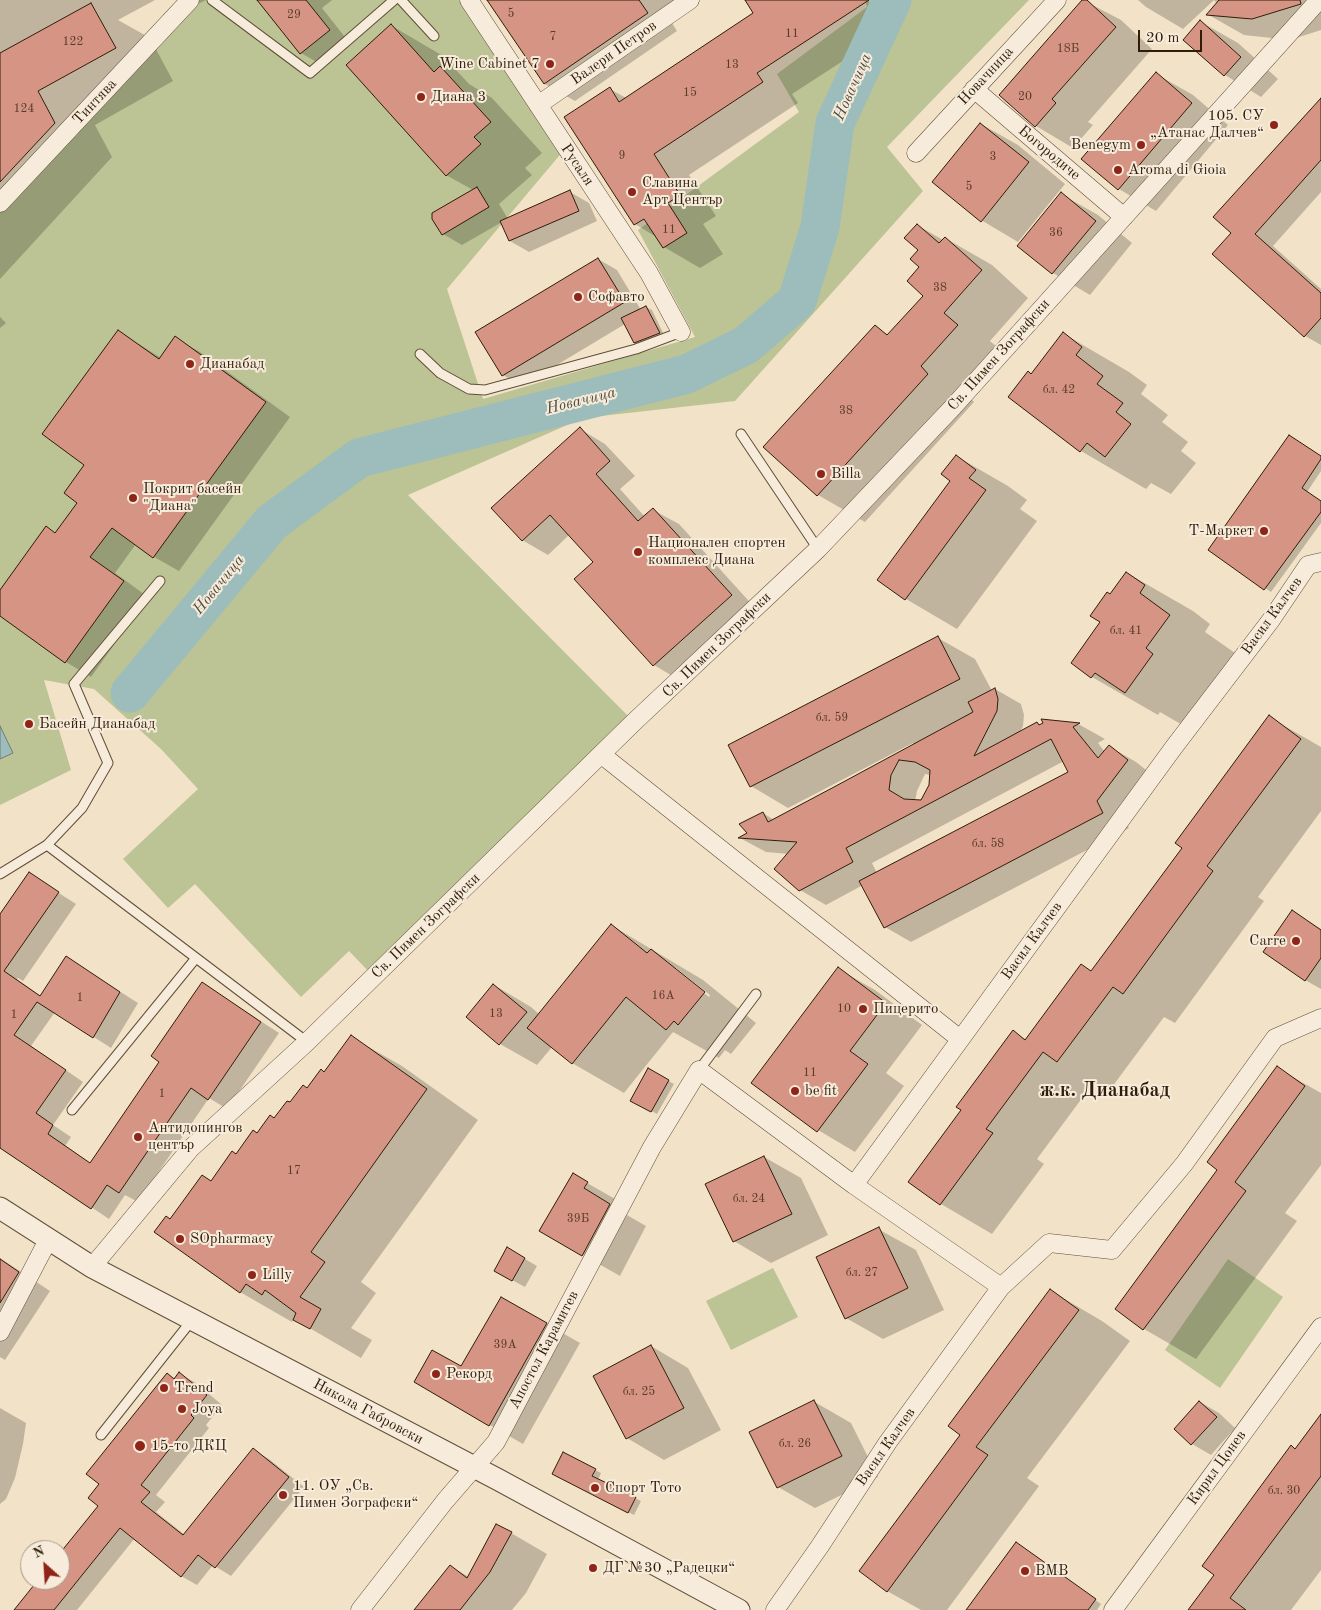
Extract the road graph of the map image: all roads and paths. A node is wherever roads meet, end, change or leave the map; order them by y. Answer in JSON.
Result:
{"nodes":[{"id":1,"x":190,"y":0,"type":"edge"},
{"id":2,"x":212,"y":0,"type":"edge"},
{"id":3,"x":394,"y":0,"type":"edge"},
{"id":4,"x":400,"y":0,"type":"edge"},
{"id":5,"x":469,"y":0,"type":"edge"},
{"id":6,"x":690,"y":0,"type":"edge"},
{"id":7,"x":1057,"y":0,"type":"edge"},
{"id":8,"x":1319,"y":0,"type":"edge"},
{"id":9,"x":434,"y":36,"type":"dead end"},
{"id":10,"x":974,"y":89,"type":"junction"},
{"id":11,"x":538,"y":105,"type":"junction"},
{"id":12,"x":916,"y":153,"type":"dead end"},
{"id":13,"x":0,"y":203,"type":"edge"},
{"id":14,"x":1124,"y":216,"type":"junction"},
{"id":15,"x":681,"y":332,"type":"joint"},
{"id":16,"x":420,"y":354,"type":"dead end"},
{"id":17,"x":741,"y":434,"type":"dead end"},
{"id":18,"x":818,"y":549,"type":"junction"},
{"id":19,"x":1321,"y":562,"type":"edge"},
{"id":20,"x":160,"y":581,"type":"dead end"},
{"id":21,"x":602,"y":755,"type":"junction"},
{"id":22,"x":47,"y":845,"type":"junction"},
{"id":23,"x":0,"y":874,"type":"edge"},
{"id":24,"x":196,"y":958,"type":"junction"},
{"id":25,"x":756,"y":994,"type":"dead end"},
{"id":26,"x":1321,"y":1018,"type":"edge"},
{"id":27,"x":960,"y":1039,"type":"junction"},
{"id":28,"x":307,"y":1042,"type":"junction"},
{"id":29,"x":699,"y":1070,"type":"junction"},
{"id":30,"x":72,"y":1110,"type":"dead end"},
{"id":31,"x":854,"y":1185,"type":"junction"},
{"id":32,"x":0,"y":1208,"type":"edge"},
{"id":33,"x":48,"y":1240,"type":"junction"},
{"id":34,"x":92,"y":1267,"type":"junction"},
{"id":35,"x":1001,"y":1287,"type":"junction"},
{"id":36,"x":192,"y":1319,"type":"junction"},
{"id":37,"x":1321,"y":1327,"type":"edge"},
{"id":38,"x":0,"y":1332,"type":"edge"},
{"id":39,"x":101,"y":1435,"type":"dead end"},
{"id":40,"x":474,"y":1468,"type":"junction"},
{"id":41,"x":360,"y":1610,"type":"edge"},
{"id":42,"x":739,"y":1610,"type":"edge"},
{"id":43,"x":775,"y":1610,"type":"edge"},
{"id":44,"x":1113,"y":1610,"type":"edge"}],
"edges":[{"from":1,"to":13,"type":"street","name":"Тинтява"},
{"from":2,"to":3,"type":"lane"},
{"from":4,"to":9,"type":"lane"},
{"from":5,"to":11,"type":"street","name":"Русаля"},
{"from":6,"to":11,"type":"street","name":"Валери Петров"},
{"from":7,"to":10,"type":"street","name":"Новачница"},
{"from":8,"to":14,"type":"street","name":"Св. Пимен Зографски"},
{"from":10,"to":12,"type":"street","name":"Новачница"},
{"from":10,"to":14,"type":"street","name":"Богородиче"},
{"from":11,"to":15,"type":"street","name":"Русаля"},
{"from":14,"to":18,"type":"street","name":"Св. Пимен Зографски"},
{"from":15,"to":16,"type":"lane"},
{"from":17,"to":18,"type":"lane"},
{"from":18,"to":21,"type":"street","name":"Св. Пимен Зографски"},
{"from":19,"to":27,"type":"street","name":"Васил Калчев"},
{"from":20,"to":22,"type":"lane"},
{"from":21,"to":27,"type":"street"},
{"from":21,"to":28,"type":"street","name":"Св. Пимен Зографски"},
{"from":22,"to":23,"type":"lane"},
{"from":22,"to":24,"type":"lane"},
{"from":24,"to":28,"type":"lane"},
{"from":24,"to":30,"type":"lane"},
{"from":25,"to":29,"type":"lane","name":"Апостол Карамитев"},
{"from":26,"to":35,"type":"street","name":"Васил Калчев"},
{"from":27,"to":31,"type":"street","name":"Васил Калчев"},
{"from":28,"to":34,"type":"street","name":"Св. Пимен Зографски"},
{"from":29,"to":31,"type":"street"},
{"from":29,"to":40,"type":"street","name":"Апостол Карамитев"},
{"from":31,"to":35,"type":"street"},
{"from":32,"to":33,"type":"street","name":"Никола Габровски"},
{"from":33,"to":34,"type":"street","name":"Никола Габровски"},
{"from":33,"to":38,"type":"street"},
{"from":34,"to":36,"type":"street","name":"Никола Габровски"},
{"from":35,"to":43,"type":"street","name":"Васил Калчев"},
{"from":36,"to":39,"type":"lane"},
{"from":36,"to":40,"type":"street","name":"Никола Габровски"},
{"from":37,"to":44,"type":"street","name":"Кирил Цонев"},
{"from":40,"to":41,"type":"street","name":"Апостол Карамитев"},
{"from":40,"to":42,"type":"street","name":"Никола Габровски"}]}
